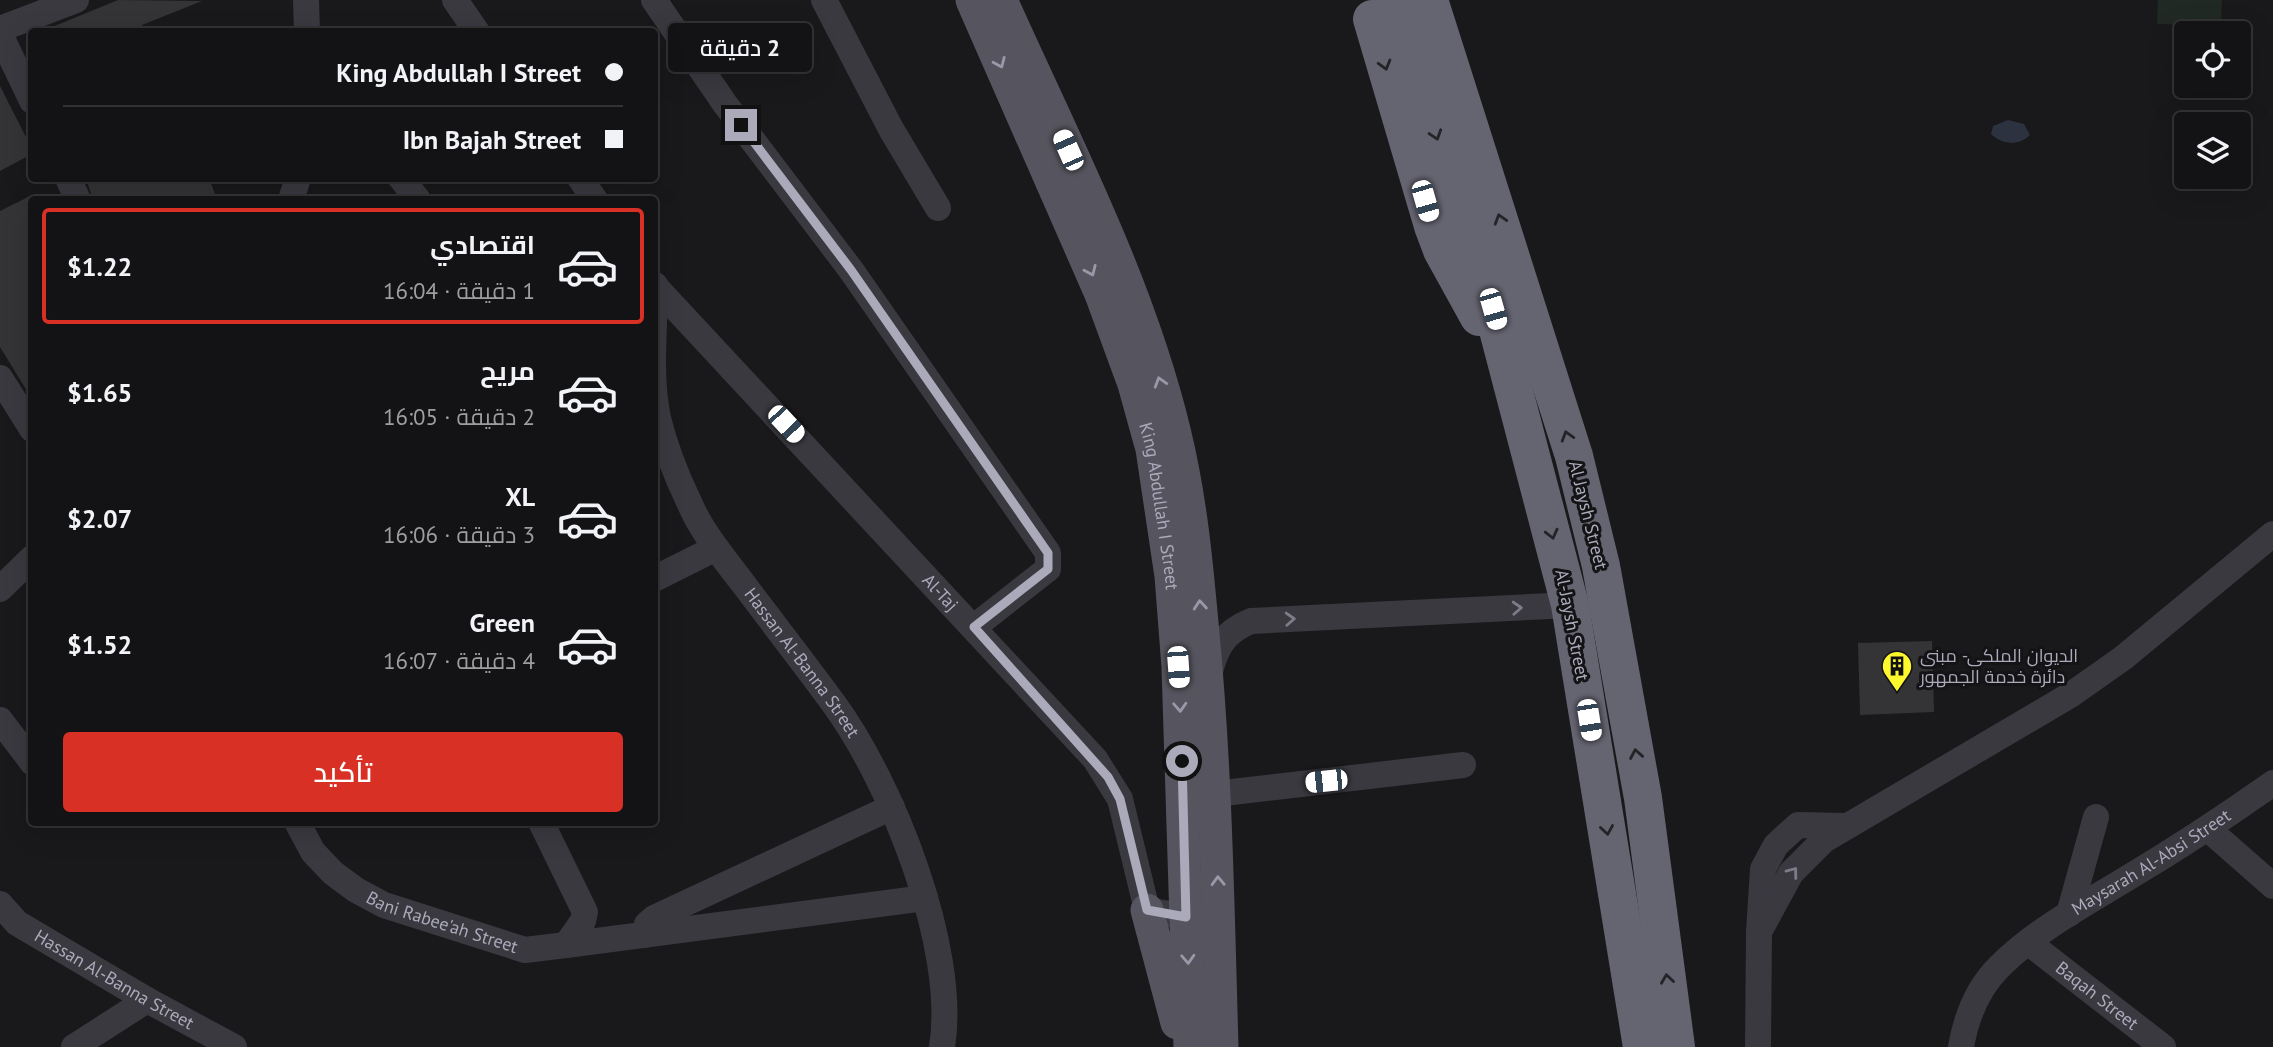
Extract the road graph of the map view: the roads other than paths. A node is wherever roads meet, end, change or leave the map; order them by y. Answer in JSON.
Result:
{"nodes":[{"id":1,"x":76,"y":0,"type":"edge"},
{"id":2,"x":306,"y":0,"type":"edge"},
{"id":3,"x":455,"y":0,"type":"edge"},
{"id":4,"x":654,"y":0,"type":"edge"},
{"id":5,"x":824,"y":0,"type":"edge"},
{"id":6,"x":972,"y":0,"type":"edge"},
{"id":7,"x":1001,"y":0,"type":"edge"},
{"id":8,"x":1366,"y":0,"type":"edge"},
{"id":9,"x":1392,"y":0,"type":"edge"},
{"id":10,"x":1429,"y":0,"type":"edge"},
{"id":11,"x":307,"y":28,"type":"edge"},
{"id":12,"x":474,"y":28,"type":"edge"},
{"id":13,"x":0,"y":32,"type":"edge"},
{"id":14,"x":28,"y":92,"type":"edge"},
{"id":15,"x":404,"y":182,"type":"edge"},
{"id":16,"x":415,"y":196,"type":"edge"},
{"id":17,"x":938,"y":208,"type":"dead end"},
{"id":18,"x":658,"y":288,"type":"edge"},
{"id":19,"x":1511,"y":373,"type":"junction"},
{"id":20,"x":0,"y":378,"type":"edge"},
{"id":21,"x":658,"y":422,"type":"edge"},
{"id":22,"x":28,"y":423,"type":"edge"},
{"id":23,"x":2273,"y":534,"type":"edge"},
{"id":24,"x":716,"y":548,"type":"junction"},
{"id":25,"x":28,"y":562,"type":"edge"},
{"id":26,"x":658,"y":577,"type":"edge"},
{"id":27,"x":0,"y":589,"type":"edge"},
{"id":28,"x":1570,"y":606,"type":"junction"},
{"id":29,"x":974,"y":627,"type":"junction"},
{"id":30,"x":1207,"y":680,"type":"junction"},
{"id":31,"x":0,"y":720,"type":"edge"},
{"id":32,"x":28,"y":757,"type":"edge"},
{"id":33,"x":1463,"y":765,"type":"dead end"},
{"id":34,"x":2273,"y":783,"type":"edge"},
{"id":35,"x":1215,"y":794,"type":"junction"},
{"id":36,"x":892,"y":807,"type":"junction"},
{"id":37,"x":2096,"y":817,"type":"dead end"},
{"id":38,"x":299,"y":826,"type":"edge"},
{"id":39,"x":543,"y":826,"type":"edge"},
{"id":40,"x":1846,"y":827,"type":"junction"},
{"id":41,"x":2208,"y":829,"type":"junction"},
{"id":42,"x":2273,"y":886,"type":"edge"},
{"id":43,"x":925,"y":898,"type":"junction"},
{"id":44,"x":0,"y":904,"type":"edge"},
{"id":45,"x":1147,"y":910,"type":"junction"},
{"id":46,"x":2069,"y":914,"type":"junction"},
{"id":47,"x":1186,"y":917,"type":"junction"},
{"id":48,"x":1219,"y":923,"type":"junction"},
{"id":49,"x":1759,"y":932,"type":"junction"},
{"id":50,"x":645,"y":934,"type":"junction"},
{"id":51,"x":2029,"y":943,"type":"junction"},
{"id":52,"x":566,"y":944,"type":"junction"},
{"id":53,"x":146,"y":1000,"type":"junction"},
{"id":54,"x":1638,"y":1036,"type":"edge"},
{"id":55,"x":74,"y":1047,"type":"edge"},
{"id":56,"x":234,"y":1047,"type":"edge"},
{"id":57,"x":942,"y":1047,"type":"edge"},
{"id":58,"x":1183,"y":1047,"type":"edge"},
{"id":59,"x":1190,"y":1047,"type":"edge"},
{"id":60,"x":1222,"y":1047,"type":"edge"},
{"id":61,"x":1676,"y":1047,"type":"edge"},
{"id":62,"x":1758,"y":1047,"type":"edge"},
{"id":63,"x":1961,"y":1047,"type":"edge"},
{"id":64,"x":2163,"y":1047,"type":"edge"}],
"edges":[{"from":1,"to":13,"type":"street"},
{"from":2,"to":11,"type":"street"},
{"from":3,"to":12,"type":"street"},
{"from":4,"to":29,"type":"street"},
{"from":5,"to":17,"type":"street"},
{"from":6,"to":47,"type":"main road","name":"King Abdullah I Street","one_way":true},
{"from":30,"to":7,"type":"main road","name":"King Abdullah I Street","one_way":true},
{"from":8,"to":19,"type":"highway","one_way":true},
{"from":9,"to":19,"type":"highway","one_way":true},
{"from":61,"to":10,"type":"highway","name":"Al Jaysh Street","one_way":true},
{"from":13,"to":14,"type":"street"},
{"from":15,"to":16,"type":"street"},
{"from":18,"to":29,"type":"street","name":"Al-Taj"},
{"from":19,"to":28,"type":"highway","name":"Al-Jaysh Street","one_way":true},
{"from":20,"to":22,"type":"street"},
{"from":21,"to":24,"type":"street","name":"Hassan Al-Banna Street"},
{"from":23,"to":40,"type":"street"},
{"from":24,"to":26,"type":"street"},
{"from":24,"to":36,"type":"street","name":"Hassan Al-Banna Street"},
{"from":25,"to":27,"type":"street"},
{"from":30,"to":28,"type":"street","one_way":true},
{"from":28,"to":54,"type":"highway","name":"Al-Jaysh Street","one_way":true},
{"from":29,"to":45,"type":"street","name":"Al-Taj"},
{"from":30,"to":35,"type":"main road","name":"King Abdullah I Street"},
{"from":31,"to":32,"type":"street"},
{"from":33,"to":35,"type":"street"},
{"from":34,"to":41,"type":"street","name":"Maysarah Al-Absi Street"},
{"from":48,"to":35,"type":"main road","name":"King Abdullah I Street","one_way":true},
{"from":36,"to":43,"type":"street","name":"Hassan Al-Banna Street"},
{"from":36,"to":50,"type":"street"},
{"from":37,"to":46,"type":"street"},
{"from":38,"to":52,"type":"street","name":"Bani Rabee'ah Street"},
{"from":39,"to":52,"type":"street"},
{"from":49,"to":40,"type":"street","one_way":true},
{"from":40,"to":49,"type":"street"},
{"from":41,"to":42,"type":"street"},
{"from":41,"to":46,"type":"street","name":"Maysarah Al-Absi Street"},
{"from":43,"to":50,"type":"street","name":"Bani Rabee'ah Street"},
{"from":43,"to":57,"type":"street","name":"Hassan Al-Banna Street"},
{"from":44,"to":53,"type":"street","name":"Hassan Al-Banna Street"},
{"from":45,"to":47,"type":"street"},
{"from":45,"to":58,"type":"main road"},
{"from":46,"to":51,"type":"street","name":"Maysarah Al-Absi Street"},
{"from":47,"to":48,"type":"street"},
{"from":47,"to":59,"type":"main road","name":"King Abdullah I Street","one_way":true},
{"from":48,"to":60,"type":"main road","name":"King Abdullah I Street"},
{"from":49,"to":62,"type":"street"},
{"from":50,"to":52,"type":"street","name":"Bani Rabee'ah Street"},
{"from":51,"to":63,"type":"street","name":"Maysarah Al-Absi Street"},
{"from":51,"to":64,"type":"street","name":"Baqah Street"},
{"from":53,"to":55,"type":"street"},
{"from":53,"to":56,"type":"street","name":"Hassan Al-Banna Street"}]}
